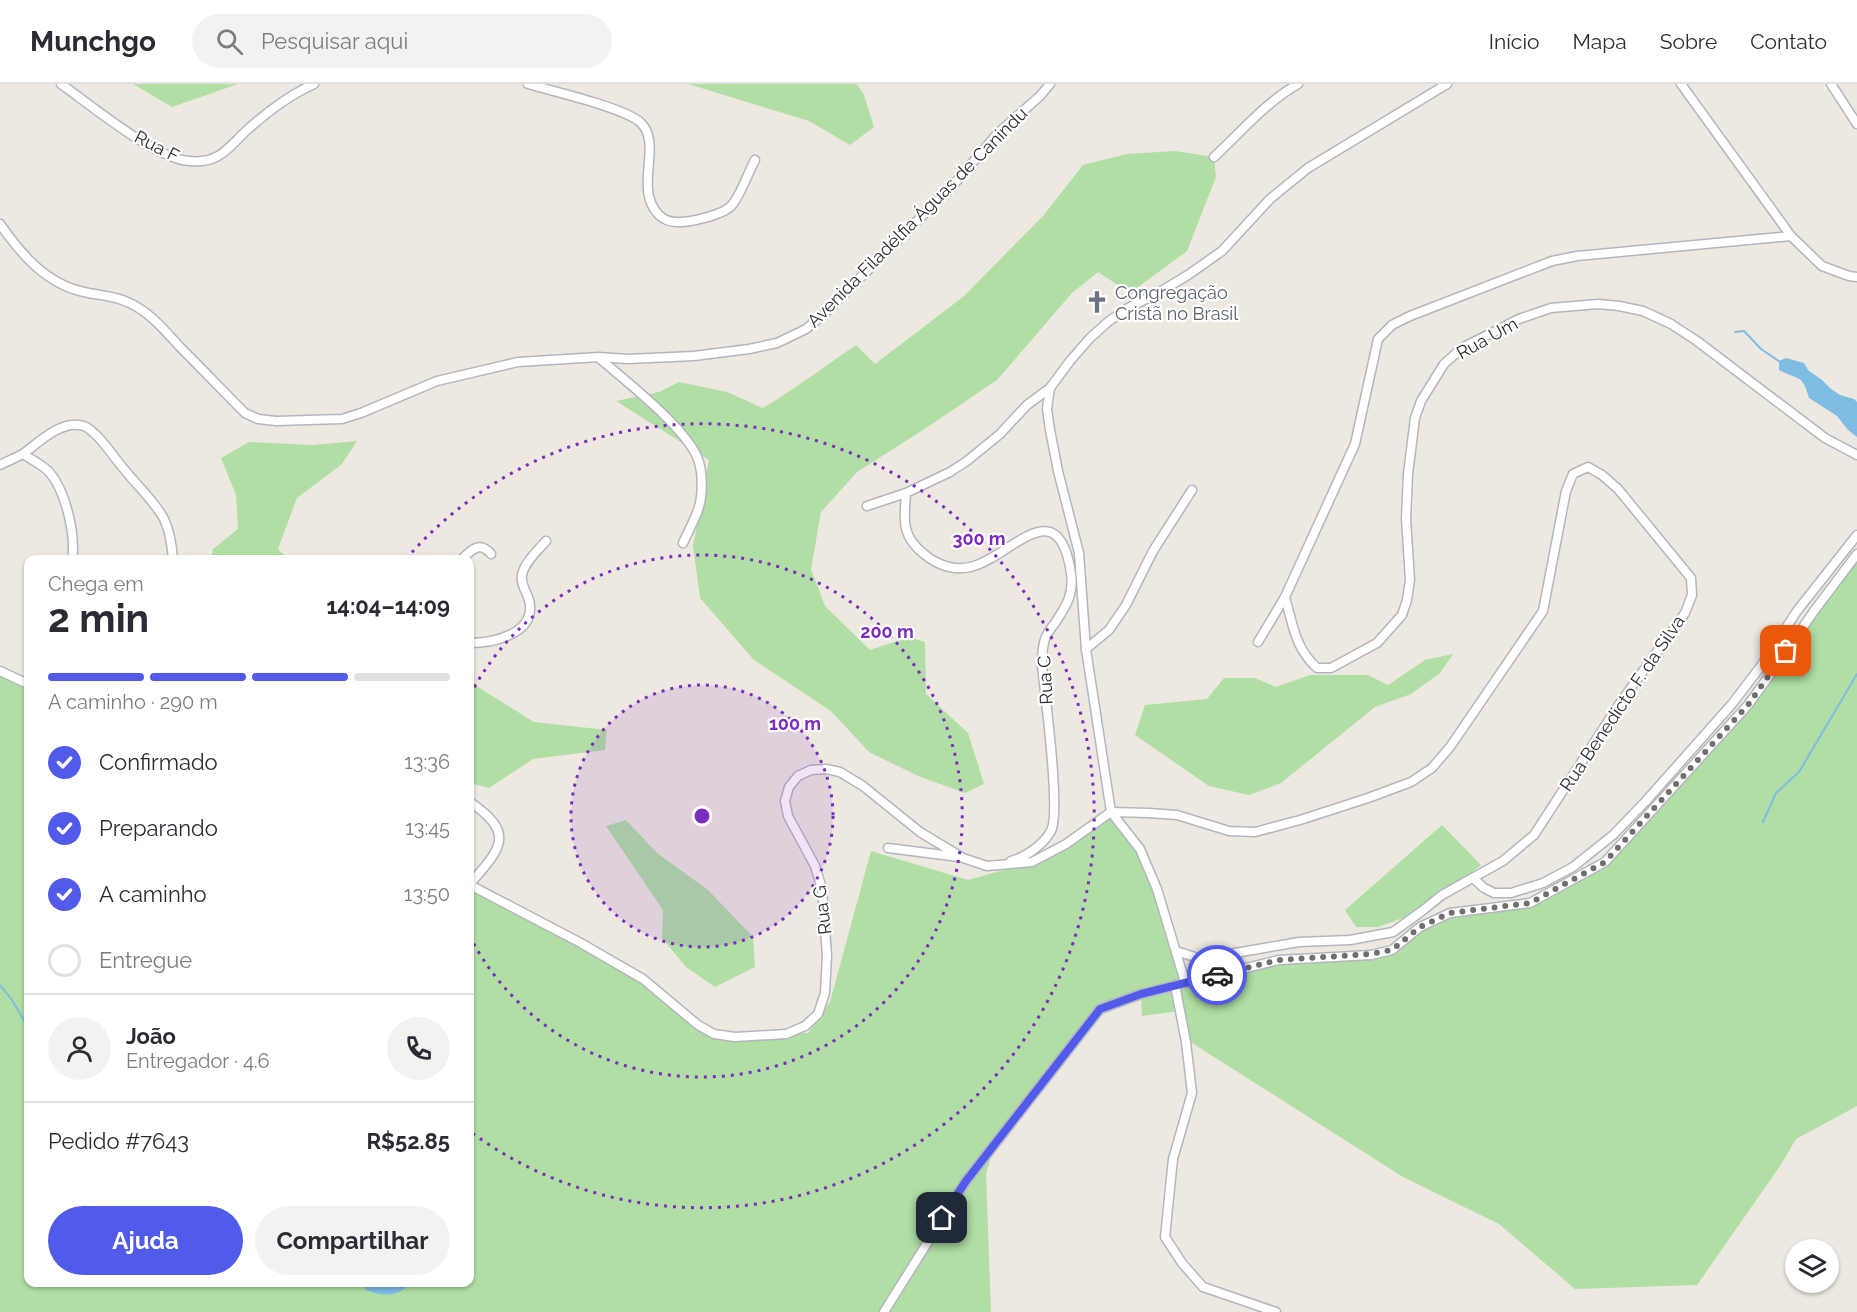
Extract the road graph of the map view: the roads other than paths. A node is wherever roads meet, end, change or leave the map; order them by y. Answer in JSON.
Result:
{"nodes":[{"id":1,"x":61,"y":84,"type":"edge"},
{"id":2,"x":314,"y":84,"type":"edge"},
{"id":3,"x":528,"y":84,"type":"edge"},
{"id":4,"x":1050,"y":84,"type":"edge"},
{"id":5,"x":1298,"y":84,"type":"edge"},
{"id":6,"x":1447,"y":84,"type":"edge"},
{"id":7,"x":1681,"y":84,"type":"edge"},
{"id":8,"x":1831,"y":84,"type":"edge"},
{"id":9,"x":1857,"y":124,"type":"edge"},
{"id":10,"x":1214,"y":157,"type":"dead end"},
{"id":11,"x":755,"y":160,"type":"dead end"},
{"id":12,"x":0,"y":224,"type":"edge"},
{"id":13,"x":1791,"y":236,"type":"junction"},
{"id":14,"x":1857,"y":277,"type":"edge"},
{"id":15,"x":599,"y":357,"type":"junction"},
{"id":16,"x":1050,"y":388,"type":"junction"},
{"id":17,"x":23,"y":454,"type":"junction"},
{"id":18,"x":1857,"y":455,"type":"edge"},
{"id":19,"x":0,"y":465,"type":"edge"},
{"id":20,"x":1192,"y":490,"type":"dead end"},
{"id":21,"x":906,"y":493,"type":"junction"},
{"id":22,"x":867,"y":506,"type":"dead end"},
{"id":23,"x":1857,"y":535,"type":"edge"},
{"id":24,"x":546,"y":542,"type":"dead end"},
{"id":25,"x":683,"y":543,"type":"dead end"},
{"id":26,"x":491,"y":554,"type":"dead end"},
{"id":27,"x":1857,"y":554,"type":"edge"},
{"id":28,"x":72,"y":555,"type":"edge"},
{"id":29,"x":172,"y":555,"type":"edge"},
{"id":30,"x":467,"y":555,"type":"edge"},
{"id":31,"x":1285,"y":597,"type":"junction"},
{"id":32,"x":1258,"y":642,"type":"dead end"},
{"id":33,"x":474,"y":643,"type":"edge"},
{"id":34,"x":1086,"y":649,"type":"junction"},
{"id":35,"x":0,"y":671,"type":"edge"},
{"id":36,"x":24,"y":682,"type":"edge"},
{"id":37,"x":474,"y":805,"type":"edge"},
{"id":38,"x":1111,"y":812,"type":"junction"},
{"id":39,"x":888,"y":848,"type":"dead end"},
{"id":40,"x":963,"y":858,"type":"junction"},
{"id":41,"x":987,"y":866,"type":"junction"},
{"id":42,"x":1473,"y":878,"type":"junction"},
{"id":43,"x":474,"y":880,"type":"edge"},
{"id":44,"x":474,"y":887,"type":"edge"},
{"id":45,"x":1176,"y":951,"type":"junction"},
{"id":46,"x":1185,"y":982,"type":"junction"},
{"id":47,"x":1175,"y":985,"type":"junction"},
{"id":48,"x":884,"y":1312,"type":"edge"},
{"id":49,"x":1276,"y":1312,"type":"edge"}],
"edges":[{"from":1,"to":2,"type":"street","name":"Rua F"},
{"from":3,"to":11,"type":"street"},
{"from":4,"to":15,"type":"street","name":"Avenida Filadélfia Águas de Canindu"},
{"from":5,"to":10,"type":"street"},
{"from":6,"to":16,"type":"street"},
{"from":7,"to":13,"type":"street"},
{"from":8,"to":9,"type":"street"},
{"from":12,"to":15,"type":"street","name":"Avenida Filadélfia Águas de Canindu"},
{"from":13,"to":14,"type":"street"},
{"from":13,"to":31,"type":"street"},
{"from":15,"to":25,"type":"street"},
{"from":16,"to":21,"type":"street"},
{"from":16,"to":34,"type":"street"},
{"from":17,"to":19,"type":"street"},
{"from":17,"to":28,"type":"street"},
{"from":17,"to":29,"type":"street"},
{"from":18,"to":31,"type":"street","name":"Rua Um"},
{"from":20,"to":34,"type":"street"},
{"from":21,"to":22,"type":"street"},
{"from":21,"to":41,"type":"street","name":"Rua C"},
{"from":23,"to":42,"type":"street"},
{"from":24,"to":33,"type":"street"},
{"from":26,"to":30,"type":"street"},
{"from":27,"to":46,"type":"street"},
{"from":31,"to":32,"type":"street"},
{"from":34,"to":38,"type":"street"},
{"from":35,"to":36,"type":"street"},
{"from":37,"to":43,"type":"street"},
{"from":38,"to":41,"type":"street","name":"Rua G"},
{"from":38,"to":42,"type":"street","name":"Rua Benedicto F. da Silva"},
{"from":38,"to":45,"type":"street"},
{"from":39,"to":40,"type":"street"},
{"from":40,"to":41,"type":"street","name":"Rua G"},
{"from":40,"to":44,"type":"street","name":"Rua G"},
{"from":42,"to":45,"type":"street","name":"Rua Benedicto F. da Silva"},
{"from":45,"to":46,"type":"street"},
{"from":46,"to":47,"type":"street"},
{"from":47,"to":48,"type":"street"},
{"from":47,"to":49,"type":"street"}]}
